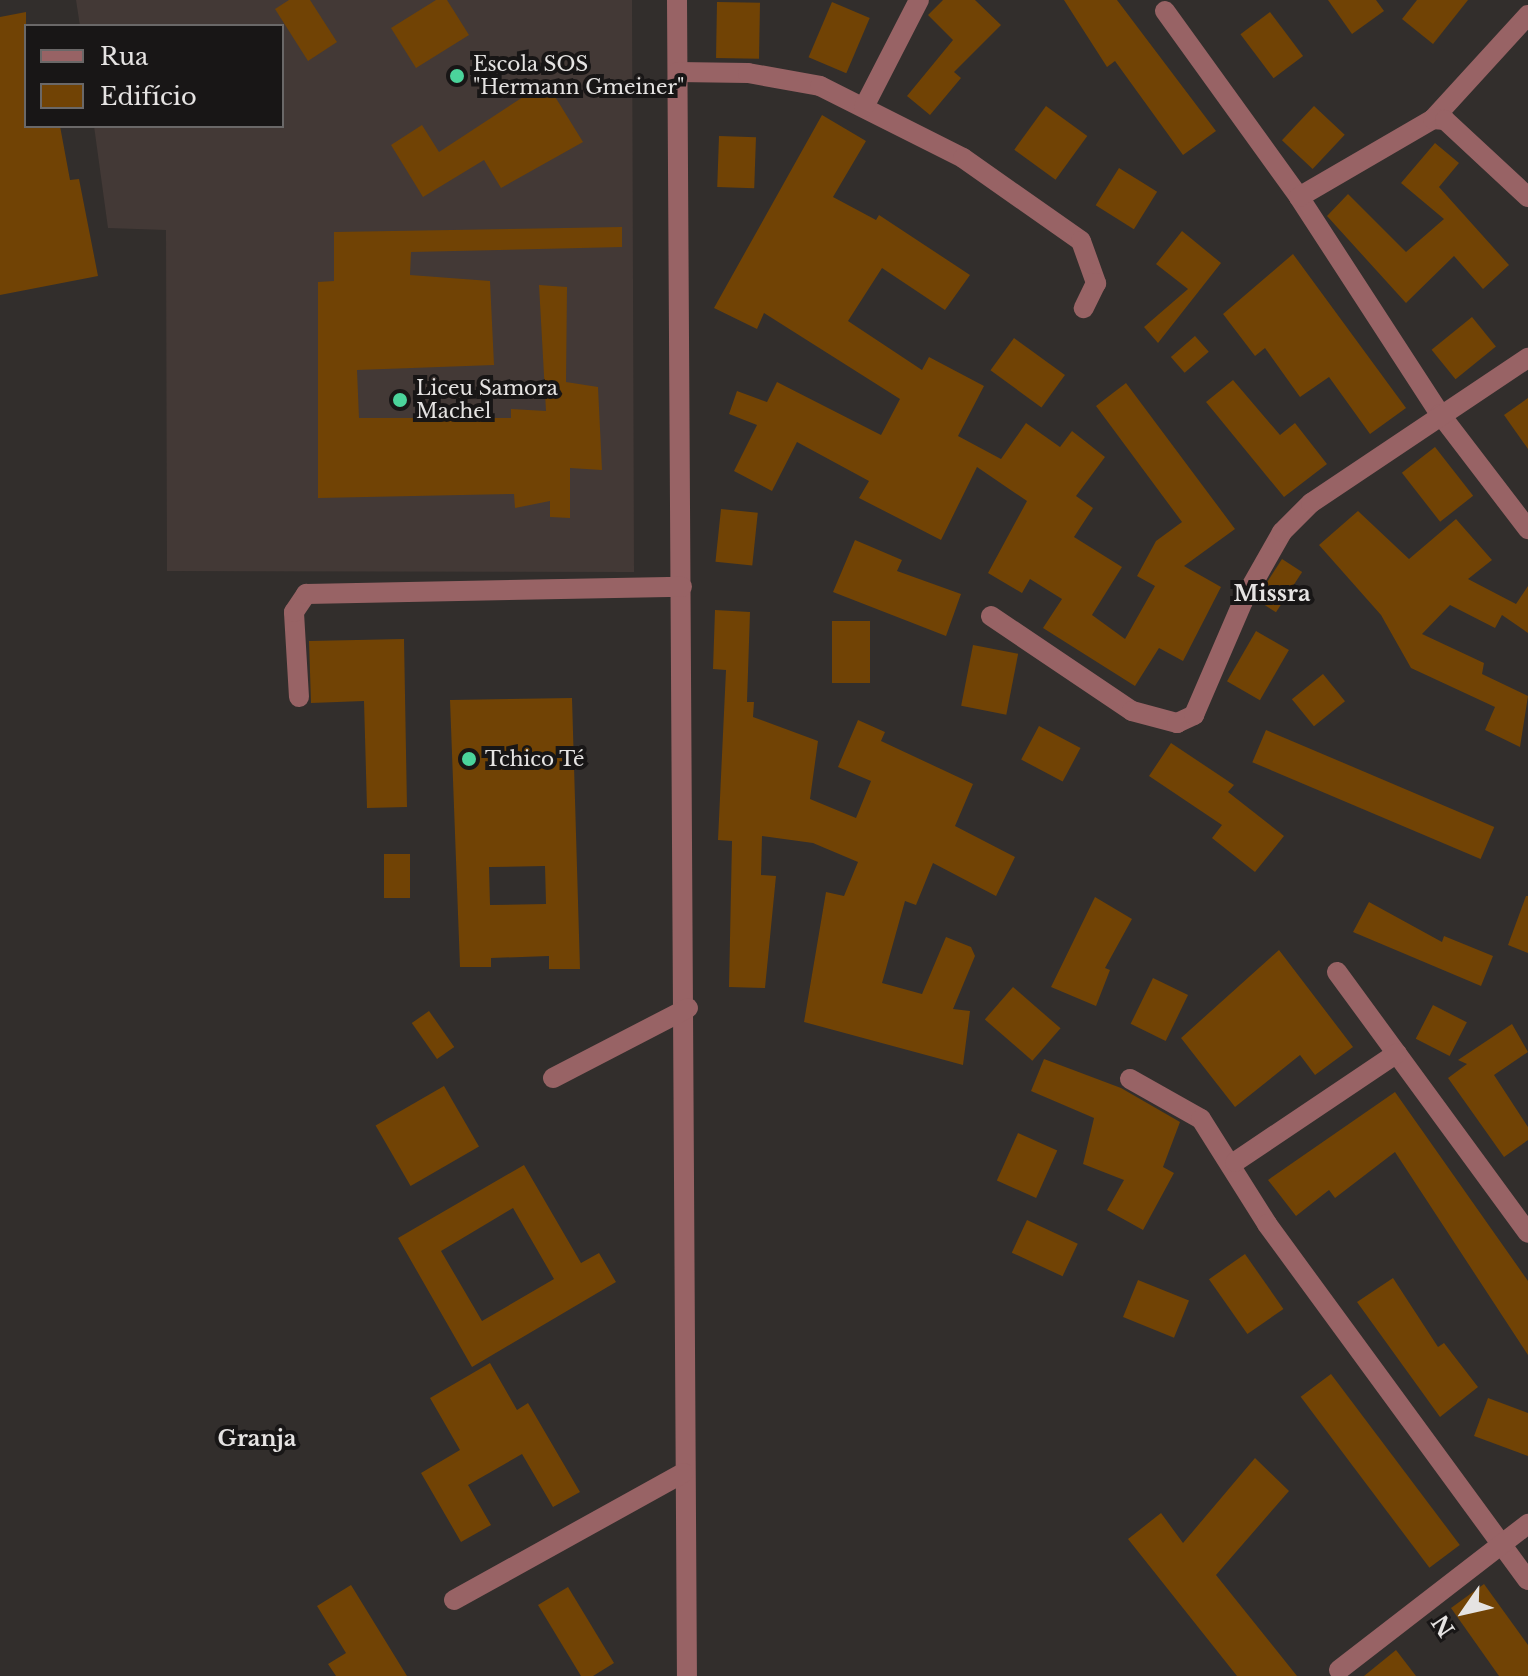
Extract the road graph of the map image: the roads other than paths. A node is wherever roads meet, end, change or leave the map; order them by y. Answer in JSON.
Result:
{"nodes":[{"id":1,"x":677,"y":0,"type":"edge"},
{"id":2,"x":919,"y":0,"type":"edge"},
{"id":3,"x":1165,"y":11,"type":"dead end"},
{"id":4,"x":1528,"y":15,"type":"edge"},
{"id":5,"x":678,"y":72,"type":"junction"},
{"id":6,"x":864,"y":107,"type":"junction"},
{"id":7,"x":1433,"y":119,"type":"junction"},
{"id":8,"x":1299,"y":197,"type":"junction"},
{"id":9,"x":1528,"y":197,"type":"edge"},
{"id":10,"x":1084,"y":308,"type":"dead end"},
{"id":11,"x":1528,"y":358,"type":"edge"},
{"id":12,"x":1440,"y":414,"type":"junction"},
{"id":13,"x":1528,"y":529,"type":"edge"},
{"id":14,"x":682,"y":587,"type":"junction"},
{"id":15,"x":991,"y":616,"type":"dead end"},
{"id":16,"x":299,"y":697,"type":"dead end"},
{"id":17,"x":1337,"y":972,"type":"dead end"},
{"id":18,"x":688,"y":1008,"type":"junction"},
{"id":19,"x":1397,"y":1053,"type":"junction"},
{"id":20,"x":553,"y":1078,"type":"dead end"},
{"id":21,"x":1130,"y":1079,"type":"dead end"},
{"id":22,"x":1235,"y":1162,"type":"junction"},
{"id":23,"x":1528,"y":1233,"type":"edge"},
{"id":24,"x":683,"y":1473,"type":"junction"},
{"id":25,"x":1528,"y":1524,"type":"edge"},
{"id":26,"x":1503,"y":1543,"type":"junction"},
{"id":27,"x":1528,"y":1580,"type":"edge"},
{"id":28,"x":454,"y":1600,"type":"dead end"},
{"id":29,"x":1339,"y":1670,"type":"dead end"},
{"id":30,"x":687,"y":1676,"type":"edge"}],
"edges":[{"from":1,"to":5,"type":"street"},
{"from":2,"to":6,"type":"street"},
{"from":3,"to":8,"type":"street"},
{"from":4,"to":7,"type":"street"},
{"from":5,"to":6,"type":"street"},
{"from":5,"to":14,"type":"street"},
{"from":6,"to":10,"type":"street"},
{"from":7,"to":8,"type":"street"},
{"from":7,"to":9,"type":"street"},
{"from":8,"to":12,"type":"street"},
{"from":11,"to":12,"type":"street"},
{"from":12,"to":13,"type":"street"},
{"from":12,"to":15,"type":"street"},
{"from":14,"to":16,"type":"street"},
{"from":14,"to":18,"type":"street"},
{"from":17,"to":19,"type":"street"},
{"from":18,"to":20,"type":"street"},
{"from":18,"to":24,"type":"street"},
{"from":19,"to":22,"type":"street"},
{"from":19,"to":23,"type":"street"},
{"from":21,"to":22,"type":"street"},
{"from":22,"to":26,"type":"street"},
{"from":24,"to":28,"type":"street"},
{"from":24,"to":30,"type":"street"},
{"from":25,"to":26,"type":"street"},
{"from":26,"to":27,"type":"street"},
{"from":26,"to":29,"type":"street"}]}
